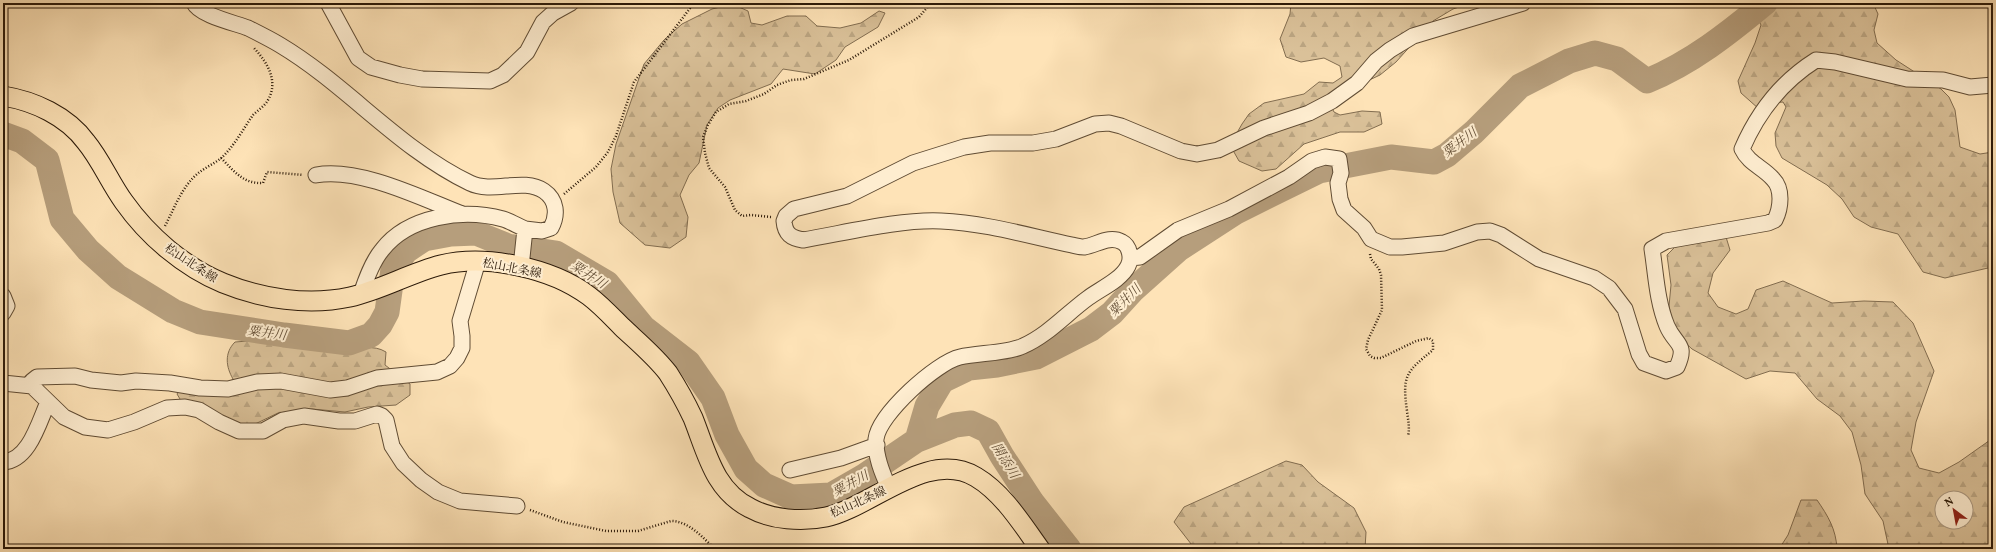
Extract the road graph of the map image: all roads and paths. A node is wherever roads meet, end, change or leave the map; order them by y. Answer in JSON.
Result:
{"nodes":[{"id":1,"x":194,"y":3,"type":"edge"},
{"id":2,"x":328,"y":3,"type":"edge"},
{"id":3,"x":606,"y":3,"type":"edge"},
{"id":4,"x":694,"y":3,"type":"edge"},
{"id":5,"x":931,"y":3,"type":"edge"},
{"id":6,"x":1523,"y":3,"type":"edge"},
{"id":7,"x":570,"y":4,"type":"edge"},
{"id":8,"x":249,"y":44,"type":"dead end"},
{"id":9,"x":1993,"y":85,"type":"edge"},
{"id":10,"x":3,"y":96,"type":"edge"},
{"id":11,"x":221,"y":158,"type":"junction"},
{"id":12,"x":316,"y":175,"type":"joint"},
{"id":13,"x":554,"y":201,"type":"junction"},
{"id":14,"x":462,"y":214,"type":"junction"},
{"id":15,"x":784,"y":221,"type":"junction"},
{"id":16,"x":525,"y":231,"type":"junction"},
{"id":17,"x":1371,"y":239,"type":"junction"},
{"id":18,"x":158,"y":240,"type":"junction"},
{"id":19,"x":1130,"y":258,"type":"junction"},
{"id":20,"x":478,"y":261,"type":"junction"},
{"id":21,"x":521,"y":261,"type":"junction"},
{"id":22,"x":367,"y":293,"type":"junction"},
{"id":23,"x":3,"y":296,"type":"edge"},
{"id":24,"x":3,"y":313,"type":"edge"},
{"id":25,"x":3,"y":383,"type":"edge"},
{"id":26,"x":32,"y":386,"type":"junction"},
{"id":27,"x":48,"y":402,"type":"junction"},
{"id":28,"x":1408,"y":436,"type":"dead end"},
{"id":29,"x":877,"y":450,"type":"junction"},
{"id":30,"x":3,"y":462,"type":"edge"},
{"id":31,"x":790,"y":470,"type":"dead end"},
{"id":32,"x":886,"y":482,"type":"junction"},
{"id":33,"x":517,"y":506,"type":"joint"},
{"id":34,"x":715,"y":549,"type":"edge"},
{"id":35,"x":1040,"y":549,"type":"edge"}],
"edges":[{"from":1,"to":13,"type":"street"},
{"from":2,"to":7,"type":"street"},
{"from":3,"to":7,"type":"path"},
{"from":4,"to":13,"type":"path"},
{"from":5,"to":15,"type":"path"},
{"from":6,"to":15,"type":"street"},
{"from":8,"to":11,"type":"path"},
{"from":9,"to":17,"type":"street"},
{"from":10,"to":18,"type":"main road","name":"松山北条線"},
{"from":11,"to":12,"type":"path"},
{"from":11,"to":18,"type":"path"},
{"from":12,"to":14,"type":"street"},
{"from":13,"to":16,"type":"street"},
{"from":14,"to":16,"type":"street"},
{"from":14,"to":22,"type":"street"},
{"from":15,"to":19,"type":"street"},
{"from":16,"to":21,"type":"street"},
{"from":17,"to":19,"type":"street"},
{"from":17,"to":28,"type":"path"},
{"from":18,"to":22,"type":"main road","name":"松山北条線"},
{"from":19,"to":29,"type":"street"},
{"from":20,"to":21,"type":"main road","name":"松山北条線"},
{"from":20,"to":22,"type":"main road","name":"松山北条線"},
{"from":20,"to":26,"type":"street"},
{"from":21,"to":32,"type":"main road","name":"松山北条線"},
{"from":23,"to":24,"type":"street"},
{"from":25,"to":26,"type":"street"},
{"from":26,"to":27,"type":"street"},
{"from":27,"to":30,"type":"street"},
{"from":27,"to":33,"type":"street"},
{"from":29,"to":31,"type":"street"},
{"from":29,"to":32,"type":"street"},
{"from":32,"to":35,"type":"main road","name":"松山北条線"},
{"from":33,"to":34,"type":"path"}]}
